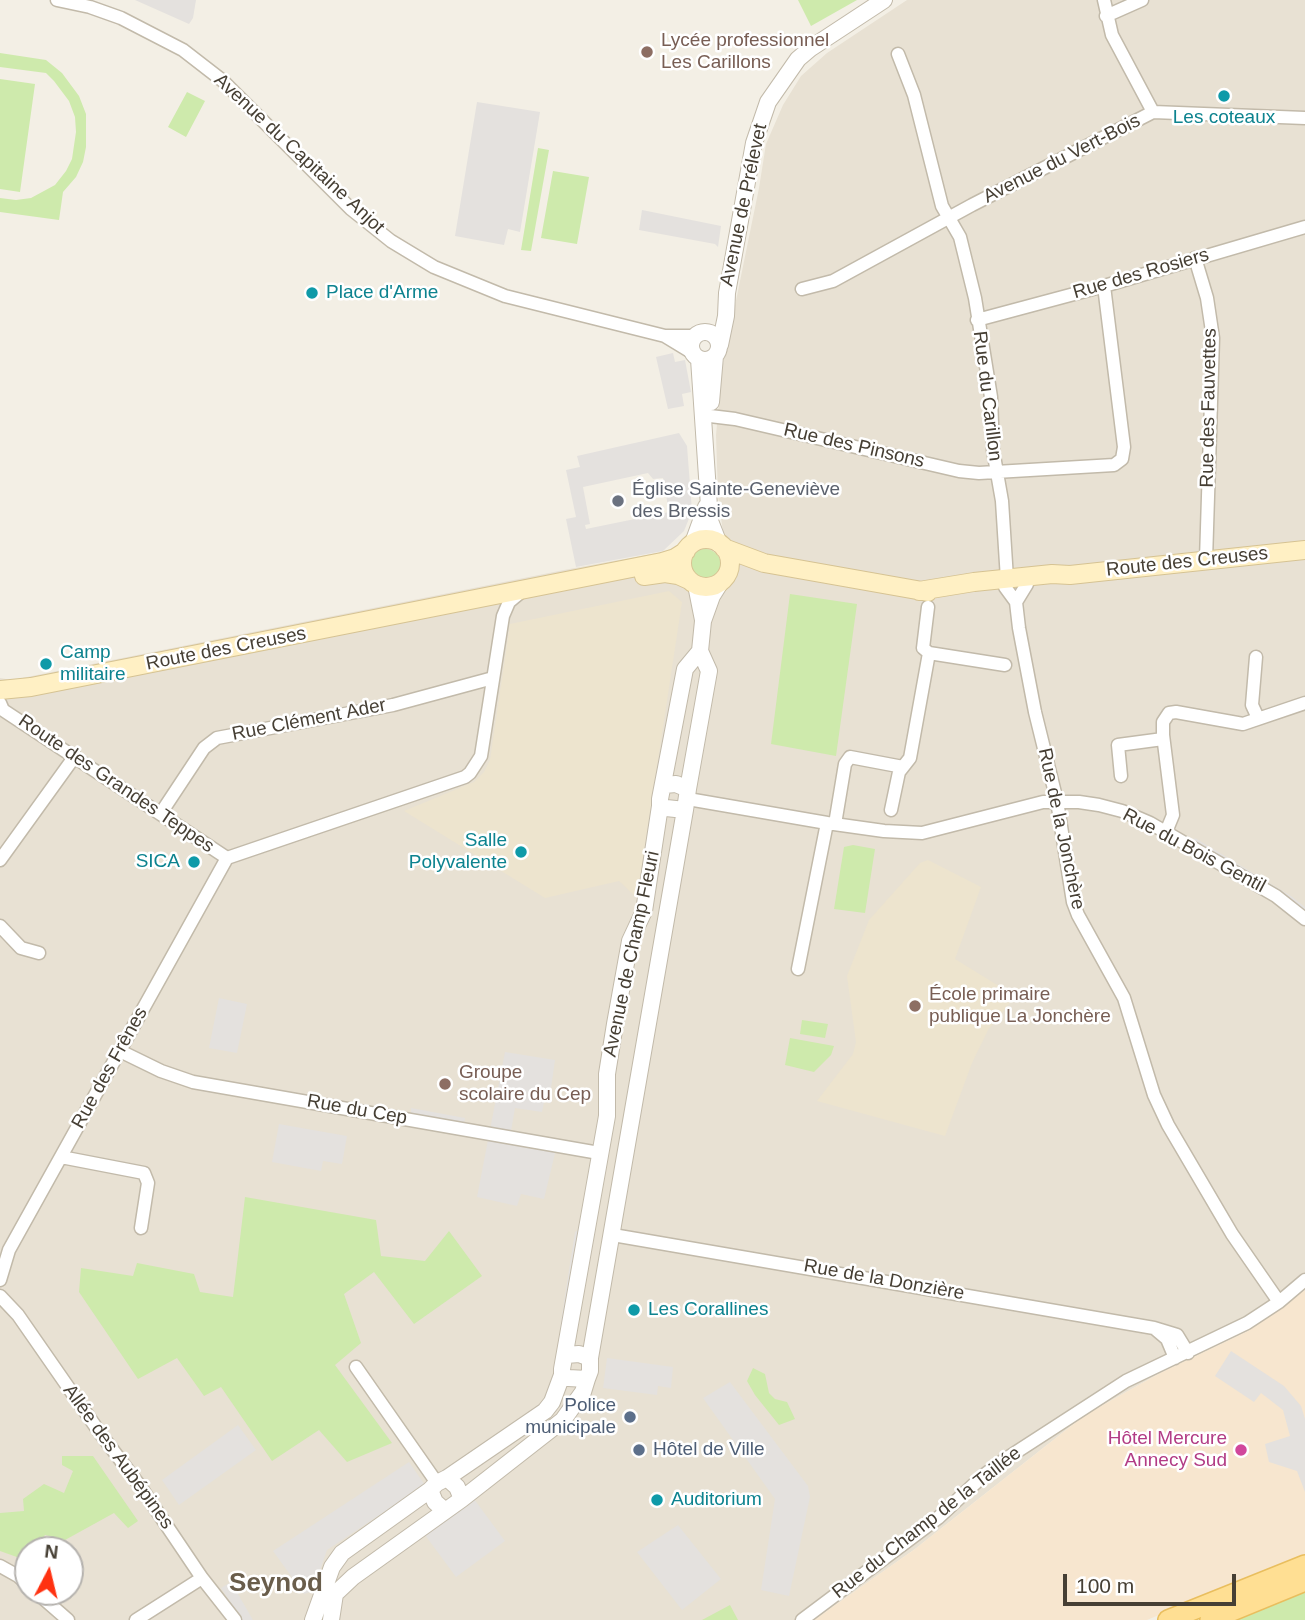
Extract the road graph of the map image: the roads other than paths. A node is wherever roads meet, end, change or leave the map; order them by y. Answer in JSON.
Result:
{"nodes":[{"id":1,"x":57,"y":0,"type":"edge"},
{"id":2,"x":884,"y":0,"type":"edge"},
{"id":3,"x":1104,"y":0,"type":"edge"},
{"id":4,"x":1142,"y":0,"type":"edge"},
{"id":5,"x":1106,"y":16,"type":"junction"},
{"id":6,"x":898,"y":54,"type":"dead end"},
{"id":7,"x":1153,"y":112,"type":"junction"},
{"id":8,"x":1305,"y":118,"type":"edge"},
{"id":9,"x":949,"y":217,"type":"junction"},
{"id":10,"x":1305,"y":227,"type":"edge"},
{"id":11,"x":1195,"y":258,"type":"junction"},
{"id":12,"x":1104,"y":286,"type":"junction"},
{"id":13,"x":802,"y":289,"type":"dead end"},
{"id":14,"x":726,"y":299,"type":"junction"},
{"id":15,"x":978,"y":320,"type":"junction"},
{"id":16,"x":698,"y":334,"type":"junction"},
{"id":17,"x":665,"y":336,"type":"junction"},
{"id":18,"x":707,"y":353,"type":"junction"},
{"id":19,"x":710,"y":416,"type":"junction"},
{"id":20,"x":707,"y":456,"type":"junction"},
{"id":21,"x":998,"y":472,"type":"junction"},
{"id":22,"x":708,"y":497,"type":"junction"},
{"id":23,"x":722,"y":546,"type":"junction"},
{"id":24,"x":689,"y":547,"type":"junction"},
{"id":25,"x":1305,"y":550,"type":"edge"},
{"id":26,"x":1206,"y":560,"type":"junction"},
{"id":27,"x":764,"y":563,"type":"junction"},
{"id":28,"x":725,"y":575,"type":"junction"},
{"id":29,"x":1070,"y":575,"type":"junction"},
{"id":30,"x":693,"y":583,"type":"junction"},
{"id":31,"x":1006,"y":583,"type":"junction"},
{"id":32,"x":1027,"y":584,"type":"junction"},
{"id":33,"x":539,"y":585,"type":"junction"},
{"id":34,"x":1016,"y":601,"type":"junction"},
{"id":35,"x":509,"y":602,"type":"junction"},
{"id":36,"x":451,"y":604,"type":"junction"},
{"id":37,"x":929,"y":607,"type":"dead end"},
{"id":38,"x":703,"y":621,"type":"junction"},
{"id":39,"x":699,"y":651,"type":"junction"},
{"id":40,"x":929,"y":653,"type":"junction"},
{"id":41,"x":1256,"y":657,"type":"dead end"},
{"id":42,"x":1005,"y":665,"type":"dead end"},
{"id":43,"x":493,"y":678,"type":"junction"},
{"id":44,"x":0,"y":690,"type":"edge"},
{"id":45,"x":0,"y":703,"type":"edge"},
{"id":46,"x":1305,"y":703,"type":"edge"},
{"id":47,"x":1258,"y":718,"type":"junction"},
{"id":48,"x":1163,"y":739,"type":"junction"},
{"id":49,"x":75,"y":756,"type":"junction"},
{"id":50,"x":903,"y":766,"type":"junction"},
{"id":51,"x":1121,"y":776,"type":"dead end"},
{"id":52,"x":664,"y":785,"type":"junction"},
{"id":53,"x":687,"y":799,"type":"junction"},
{"id":54,"x":1057,"y":801,"type":"junction"},
{"id":55,"x":660,"y":806,"type":"junction"},
{"id":56,"x":891,"y":810,"type":"dead end"},
{"id":57,"x":161,"y":813,"type":"junction"},
{"id":58,"x":831,"y":823,"type":"junction"},
{"id":59,"x":1166,"y":832,"type":"junction"},
{"id":60,"x":227,"y":858,"type":"junction"},
{"id":61,"x":0,"y":860,"type":"edge"},
{"id":62,"x":1305,"y":919,"type":"edge"},
{"id":63,"x":0,"y":926,"type":"edge"},
{"id":64,"x":39,"y":953,"type":"dead end"},
{"id":65,"x":799,"y":969,"type":"dead end"},
{"id":66,"x":120,"y":1051,"type":"junction"},
{"id":67,"x":626,"y":1147,"type":"junction"},
{"id":68,"x":600,"y":1154,"type":"junction"},
{"id":69,"x":61,"y":1157,"type":"junction"},
{"id":70,"x":623,"y":1168,"type":"junction"},
{"id":71,"x":141,"y":1228,"type":"dead end"},
{"id":72,"x":613,"y":1235,"type":"junction"},
{"id":73,"x":0,"y":1280,"type":"edge"},
{"id":74,"x":1305,"y":1280,"type":"edge"},
{"id":75,"x":0,"y":1296,"type":"edge"},
{"id":76,"x":1279,"y":1302,"type":"junction"},
{"id":77,"x":1154,"y":1328,"type":"junction"},
{"id":78,"x":1188,"y":1353,"type":"junction"},
{"id":79,"x":566,"y":1355,"type":"junction"},
{"id":80,"x":590,"y":1358,"type":"junction"},
{"id":81,"x":1175,"y":1358,"type":"junction"},
{"id":82,"x":356,"y":1367,"type":"dead end"},
{"id":83,"x":562,"y":1375,"type":"junction"},
{"id":84,"x":587,"y":1379,"type":"junction"},
{"id":85,"x":438,"y":1484,"type":"junction"},
{"id":86,"x":461,"y":1499,"type":"junction"},
{"id":87,"x":444,"y":1510,"type":"junction"},
{"id":88,"x":1305,"y":1564,"type":"edge"},
{"id":89,"x":202,"y":1578,"type":"junction"},
{"id":90,"x":1305,"y":1581,"type":"edge"},
{"id":91,"x":52,"y":1606,"type":"edge"},
{"id":92,"x":68,"y":1620,"type":"edge"},
{"id":93,"x":136,"y":1620,"type":"edge"},
{"id":94,"x":235,"y":1620,"type":"edge"},
{"id":95,"x":313,"y":1620,"type":"edge"},
{"id":96,"x":331,"y":1620,"type":"edge"},
{"id":97,"x":802,"y":1620,"type":"edge"},
{"id":98,"x":1168,"y":1620,"type":"edge"},
{"id":99,"x":1210,"y":1620,"type":"edge"}],
"edges":[{"from":1,"to":17,"type":"street","name":"Avenue du Capitaine Anjot"},
{"from":2,"to":14,"type":"street","name":"Avenue de Prélevet"},
{"from":3,"to":5,"type":"street"},
{"from":4,"to":5,"type":"street"},
{"from":5,"to":7,"type":"street"},
{"from":6,"to":9,"type":"street","name":"Rue du Carillon"},
{"from":7,"to":8,"type":"street","name":"Avenue du Vert-Bois"},
{"from":7,"to":9,"type":"street","name":"Avenue du Vert-Bois"},
{"from":9,"to":13,"type":"street"},
{"from":9,"to":15,"type":"street","name":"Rue du Carillon"},
{"from":10,"to":11,"type":"street","name":"Rue des Rosiers"},
{"from":11,"to":12,"type":"street","name":"Rue des Rosiers"},
{"from":11,"to":26,"type":"street","name":"Rue des Fauvettes"},
{"from":12,"to":15,"type":"street","name":"Rue des Rosiers"},
{"from":12,"to":21,"type":"street","name":"Rue des Pinsons"},
{"from":14,"to":16,"type":"street","name":"Avenue de Prélevet"},
{"from":14,"to":18,"type":"street","name":"Avenue de Prélevet"},
{"from":15,"to":21,"type":"street","name":"Rue du Carillon"},
{"from":16,"to":17,"type":"street","name":"Avenue du Capitaine Anjot"},
{"from":16,"to":18,"type":"street"},
{"from":16,"to":18,"type":"street"},
{"from":17,"to":18,"type":"street","name":"Avenue du Capitaine Anjot"},
{"from":18,"to":19,"type":"street","name":"Avenue de Prélevet"},
{"from":18,"to":20,"type":"street","name":"Avenue de Prélevet"},
{"from":19,"to":20,"type":"street","name":"Avenue de Prélevet"},
{"from":19,"to":21,"type":"street","name":"Rue des Pinsons"},
{"from":20,"to":22,"type":"street","name":"Avenue de Prélevet"},
{"from":21,"to":31,"type":"street","name":"Rue du Carillon"},
{"from":22,"to":23,"type":"street","name":"Avenue de Prélevet"},
{"from":22,"to":24,"type":"street","name":"Avenue de Prélevet"},
{"from":23,"to":24,"type":"main road"},
{"from":23,"to":27,"type":"main road","name":"Route des Creuses"},
{"from":23,"to":28,"type":"main road"},
{"from":24,"to":30,"type":"main road"},
{"from":24,"to":33,"type":"main road","name":"Route des Creuses"},
{"from":25,"to":26,"type":"main road","name":"Route des Creuses"},
{"from":26,"to":29,"type":"main road","name":"Route des Creuses"},
{"from":27,"to":28,"type":"main road","name":"Route des Creuses"},
{"from":27,"to":31,"type":"main road","name":"Route des Creuses"},
{"from":28,"to":30,"type":"main road"},
{"from":28,"to":38,"type":"street","name":"Avenue de Champ Fleuri"},
{"from":29,"to":31,"type":"main road","name":"Route des Creuses"},
{"from":29,"to":32,"type":"main road","name":"Route des Creuses"},
{"from":30,"to":35,"type":"main road","name":"Route des Creuses"},
{"from":30,"to":38,"type":"street","name":"Avenue de Champ Fleuri"},
{"from":31,"to":32,"type":"main road","name":"Route des Creuses"},
{"from":31,"to":34,"type":"street"},
{"from":32,"to":34,"type":"street"},
{"from":33,"to":35,"type":"street"},
{"from":33,"to":36,"type":"main road","name":"Route des Creuses"},
{"from":34,"to":54,"type":"street","name":"Rue de la Jonchère"},
{"from":35,"to":36,"type":"main road","name":"Route des Creuses"},
{"from":35,"to":43,"type":"street","name":"Route des Grandes Teppes"},
{"from":36,"to":44,"type":"main road","name":"Route des Creuses"},
{"from":37,"to":40,"type":"street"},
{"from":38,"to":39,"type":"street","name":"Avenue de Champ Fleuri"},
{"from":39,"to":52,"type":"street","name":"Avenue de Champ Fleuri"},
{"from":39,"to":53,"type":"street","name":"Avenue de Champ Fleuri"},
{"from":40,"to":42,"type":"street"},
{"from":40,"to":50,"type":"street"},
{"from":41,"to":47,"type":"street"},
{"from":43,"to":57,"type":"street","name":"Rue Clément Ader"},
{"from":43,"to":60,"type":"street","name":"Route des Grandes Teppes"},
{"from":45,"to":49,"type":"street","name":"Route des Grandes Teppes"},
{"from":46,"to":47,"type":"street"},
{"from":47,"to":48,"type":"street"},
{"from":48,"to":51,"type":"street"},
{"from":48,"to":59,"type":"street"},
{"from":49,"to":57,"type":"street","name":"Route des Grandes Teppes"},
{"from":49,"to":61,"type":"street"},
{"from":50,"to":56,"type":"street"},
{"from":50,"to":58,"type":"street"},
{"from":52,"to":53,"type":"street"},
{"from":52,"to":55,"type":"street","name":"Avenue de Champ Fleuri"},
{"from":53,"to":55,"type":"street"},
{"from":53,"to":58,"type":"street","name":"Rue du Bois Gentil"},
{"from":53,"to":67,"type":"street","name":"Avenue de Champ Fleuri"},
{"from":54,"to":58,"type":"street","name":"Rue du Bois Gentil"},
{"from":54,"to":59,"type":"street","name":"Rue du Bois Gentil"},
{"from":54,"to":76,"type":"street","name":"Rue de la Jonchère"},
{"from":55,"to":68,"type":"street","name":"Avenue de Champ Fleuri"},
{"from":57,"to":60,"type":"street","name":"Route des Grandes Teppes"},
{"from":58,"to":65,"type":"street"},
{"from":59,"to":62,"type":"street","name":"Rue du Bois Gentil"},
{"from":60,"to":66,"type":"street","name":"Rue des Frênes"},
{"from":63,"to":64,"type":"street"},
{"from":66,"to":68,"type":"street","name":"Rue du Cep"},
{"from":66,"to":69,"type":"street","name":"Rue des Frênes"},
{"from":67,"to":68,"type":"street"},
{"from":67,"to":70,"type":"street","name":"Avenue de Champ Fleuri"},
{"from":68,"to":70,"type":"street"},
{"from":68,"to":79,"type":"street","name":"Avenue de Champ Fleuri"},
{"from":69,"to":71,"type":"street"},
{"from":69,"to":73,"type":"street","name":"Rue des Frênes"},
{"from":70,"to":72,"type":"street","name":"Avenue de Champ Fleuri"},
{"from":72,"to":77,"type":"street","name":"Rue de la Donzière"},
{"from":72,"to":80,"type":"street","name":"Avenue de Champ Fleuri"},
{"from":74,"to":76,"type":"street","name":"Rue du Champ de la Taillée"},
{"from":75,"to":89,"type":"street","name":"Allée des Aubépines"},
{"from":76,"to":78,"type":"street","name":"Rue du Champ de la Taillée"},
{"from":77,"to":78,"type":"street","name":"Rue de la Donzière"},
{"from":77,"to":81,"type":"street"},
{"from":78,"to":81,"type":"street","name":"Rue du Champ de la Taillée"},
{"from":79,"to":80,"type":"street"},
{"from":79,"to":83,"type":"street","name":"Avenue de Champ Fleuri"},
{"from":80,"to":84,"type":"street","name":"Avenue de Champ Fleuri"},
{"from":81,"to":97,"type":"street","name":"Rue du Champ de la Taillée"},
{"from":82,"to":85,"type":"street"},
{"from":83,"to":84,"type":"street"},
{"from":83,"to":85,"type":"street","name":"Avenue de Champ Fleuri"},
{"from":84,"to":86,"type":"street","name":"Avenue de Champ Fleuri"},
{"from":85,"to":86,"type":"street"},
{"from":85,"to":87,"type":"street"},
{"from":85,"to":95,"type":"street","name":"Avenue de Champ Fleuri"},
{"from":86,"to":87,"type":"street","name":"Avenue de Champ Fleuri"},
{"from":87,"to":96,"type":"street","name":"Avenue de Champ Fleuri"},
{"from":88,"to":98,"type":"main road"},
{"from":89,"to":93,"type":"street"},
{"from":89,"to":94,"type":"street","name":"Allée des Aubépines"},
{"from":90,"to":99,"type":"main road"},
{"from":91,"to":92,"type":"street"}]}
